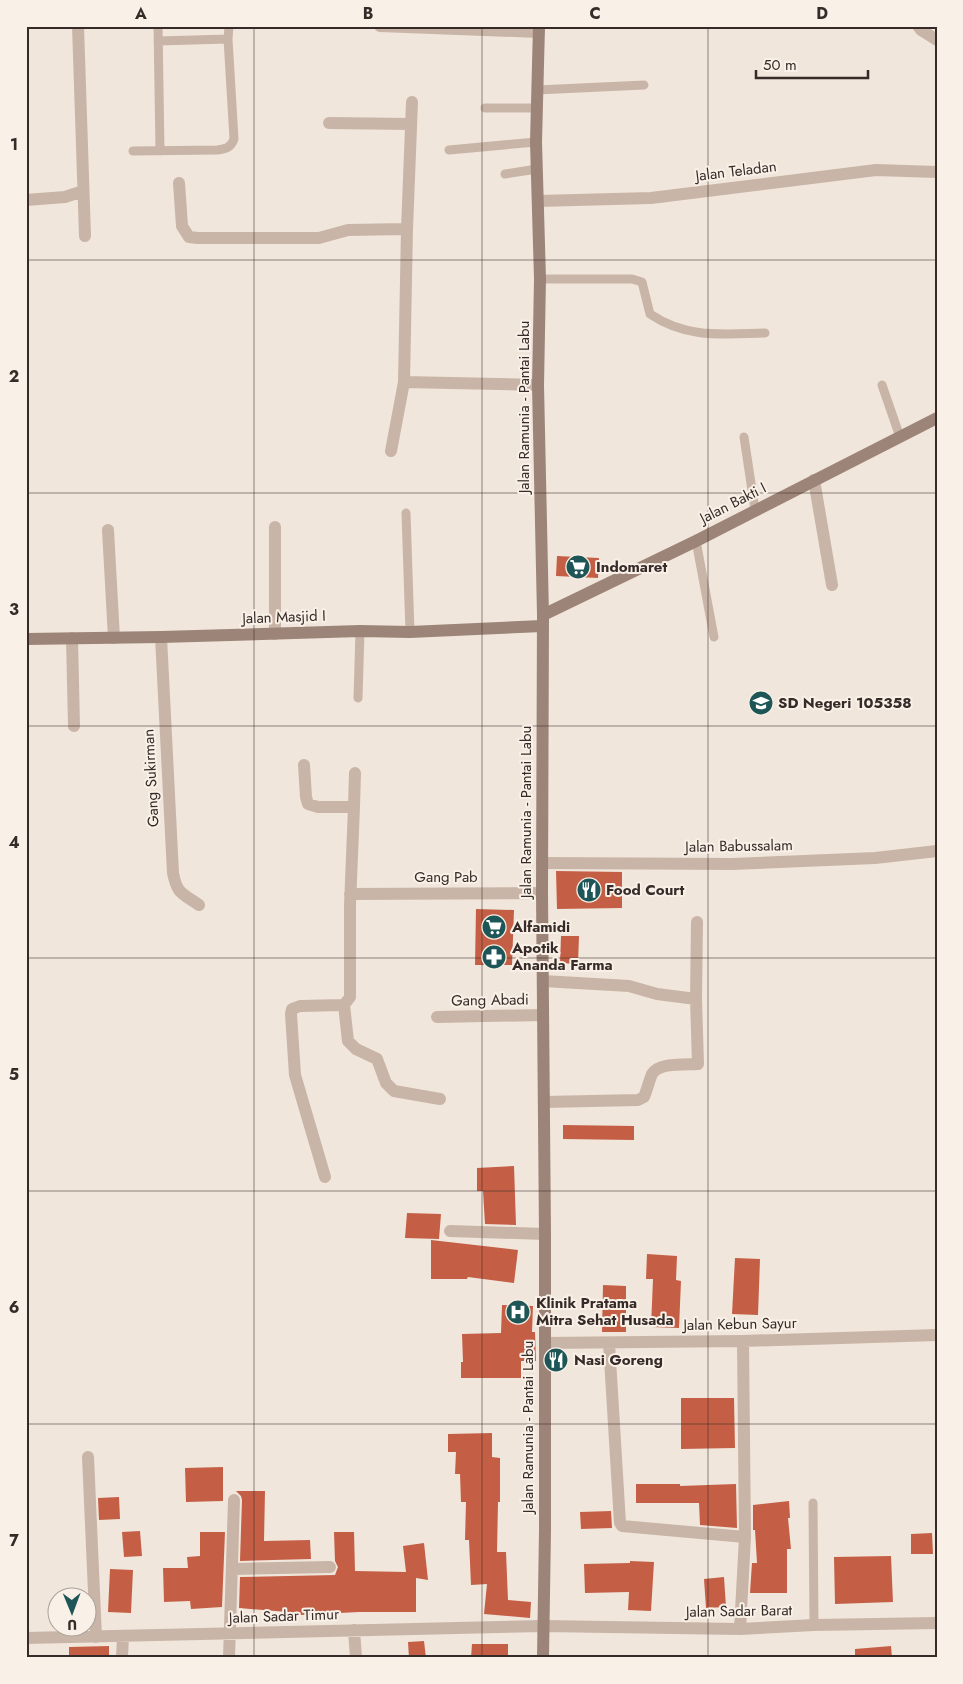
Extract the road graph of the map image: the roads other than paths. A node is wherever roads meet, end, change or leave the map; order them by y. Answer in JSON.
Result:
{"nodes":[{"id":1,"x":78,"y":26,"type":"edge"},
{"id":2,"x":158,"y":26,"type":"edge"},
{"id":3,"x":229,"y":26,"type":"edge"},
{"id":4,"x":380,"y":26,"type":"edge"},
{"id":5,"x":918,"y":26,"type":"edge"},
{"id":6,"x":539,"y":29,"type":"edge"},
{"id":7,"x":228,"y":39,"type":"junction"},
{"id":8,"x":937,"y":40,"type":"edge"},
{"id":9,"x":158,"y":41,"type":"junction"},
{"id":10,"x":644,"y":85,"type":"dead end"},
{"id":11,"x":537,"y":90,"type":"junction"},
{"id":12,"x":412,"y":102,"type":"dead end"},
{"id":13,"x":485,"y":108,"type":"dead end"},
{"id":14,"x":536,"y":108,"type":"junction"},
{"id":15,"x":329,"y":123,"type":"dead end"},
{"id":16,"x":410,"y":124,"type":"junction"},
{"id":17,"x":536,"y":142,"type":"junction"},
{"id":18,"x":449,"y":150,"type":"dead end"},
{"id":19,"x":133,"y":151,"type":"dead end"},
{"id":20,"x":160,"y":151,"type":"junction"},
{"id":21,"x":537,"y":169,"type":"junction"},
{"id":22,"x":937,"y":172,"type":"edge"},
{"id":23,"x":505,"y":174,"type":"dead end"},
{"id":24,"x":179,"y":183,"type":"dead end"},
{"id":25,"x":83,"y":190,"type":"junction"},
{"id":26,"x":26,"y":200,"type":"edge"},
{"id":27,"x":538,"y":201,"type":"junction"},
{"id":28,"x":406,"y":229,"type":"junction"},
{"id":29,"x":85,"y":236,"type":"dead end"},
{"id":30,"x":540,"y":279,"type":"junction"},
{"id":31,"x":765,"y":333,"type":"dead end"},
{"id":32,"x":404,"y":382,"type":"junction"},
{"id":33,"x":538,"y":385,"type":"junction"},
{"id":34,"x":882,"y":385,"type":"dead end"},
{"id":35,"x":937,"y":418,"type":"edge"},
{"id":36,"x":744,"y":437,"type":"dead end"},
{"id":37,"x":900,"y":437,"type":"junction"},
{"id":38,"x":391,"y":451,"type":"dead end"},
{"id":39,"x":814,"y":480,"type":"junction"},
{"id":40,"x":755,"y":510,"type":"junction"},
{"id":41,"x":406,"y":513,"type":"dead end"},
{"id":42,"x":275,"y":527,"type":"dead end"},
{"id":43,"x":108,"y":530,"type":"dead end"},
{"id":44,"x":696,"y":541,"type":"junction"},
{"id":45,"x":832,"y":585,"type":"dead end"},
{"id":46,"x":542,"y":620,"type":"junction"},
{"id":47,"x":360,"y":631,"type":"junction"},
{"id":48,"x":410,"y":632,"type":"junction"},
{"id":49,"x":275,"y":634,"type":"junction"},
{"id":50,"x":160,"y":637,"type":"junction"},
{"id":51,"x":714,"y":637,"type":"dead end"},
{"id":52,"x":72,"y":638,"type":"junction"},
{"id":53,"x":114,"y":638,"type":"junction"},
{"id":54,"x":26,"y":639,"type":"edge"},
{"id":55,"x":358,"y":698,"type":"dead end"},
{"id":56,"x":74,"y":726,"type":"dead end"},
{"id":57,"x":304,"y":765,"type":"dead end"},
{"id":58,"x":355,"y":774,"type":"dead end"},
{"id":59,"x":354,"y":807,"type":"junction"},
{"id":60,"x":937,"y":851,"type":"edge"},
{"id":61,"x":542,"y":863,"type":"junction"},
{"id":62,"x":542,"y":893,"type":"junction"},
{"id":63,"x":350,"y":894,"type":"junction"},
{"id":64,"x":199,"y":904,"type":"dead end"},
{"id":65,"x":696,"y":922,"type":"dead end"},
{"id":66,"x":543,"y":981,"type":"junction"},
{"id":67,"x":696,"y":1000,"type":"junction"},
{"id":68,"x":344,"y":1005,"type":"junction"},
{"id":69,"x":543,"y":1015,"type":"junction"},
{"id":70,"x":437,"y":1017,"type":"dead end"},
{"id":71,"x":440,"y":1099,"type":"dead end"},
{"id":72,"x":544,"y":1102,"type":"junction"},
{"id":73,"x":325,"y":1177,"type":"dead end"},
{"id":74,"x":450,"y":1231,"type":"dead end"},
{"id":75,"x":545,"y":1234,"type":"junction"},
{"id":76,"x":937,"y":1335,"type":"edge"},
{"id":77,"x":743,"y":1341,"type":"junction"},
{"id":78,"x":609,"y":1342,"type":"junction"},
{"id":79,"x":545,"y":1343,"type":"junction"},
{"id":80,"x":88,"y":1456,"type":"dead end"},
{"id":81,"x":234,"y":1500,"type":"dead end"},
{"id":82,"x":813,"y":1503,"type":"dead end"},
{"id":83,"x":745,"y":1537,"type":"junction"},
{"id":84,"x":330,"y":1567,"type":"dead end"},
{"id":85,"x":233,"y":1569,"type":"junction"},
{"id":86,"x":937,"y":1623,"type":"edge"},
{"id":87,"x":814,"y":1625,"type":"junction"},
{"id":88,"x":543,"y":1626,"type":"junction"},
{"id":89,"x":740,"y":1629,"type":"junction"},
{"id":90,"x":354,"y":1630,"type":"junction"},
{"id":91,"x":229,"y":1634,"type":"junction"},
{"id":92,"x":123,"y":1636,"type":"junction"},
{"id":93,"x":96,"y":1637,"type":"junction"},
{"id":94,"x":26,"y":1638,"type":"edge"},
{"id":95,"x":122,"y":1658,"type":"edge"},
{"id":96,"x":229,"y":1658,"type":"edge"},
{"id":97,"x":356,"y":1658,"type":"edge"},
{"id":98,"x":543,"y":1658,"type":"edge"}],
"edges":[{"from":1,"to":25,"type":"street"},
{"from":2,"to":9,"type":"lane"},
{"from":3,"to":7,"type":"lane"},
{"from":4,"to":6,"type":"street"},
{"from":5,"to":8,"type":"street"},
{"from":6,"to":11,"type":"main road","name":"Jalan Ramunia - Pantai Labu"},
{"from":7,"to":9,"type":"lane"},
{"from":7,"to":20,"type":"lane"},
{"from":9,"to":20,"type":"lane"},
{"from":10,"to":11,"type":"lane"},
{"from":11,"to":14,"type":"main road","name":"Jalan Ramunia - Pantai Labu"},
{"from":12,"to":16,"type":"street"},
{"from":13,"to":14,"type":"lane"},
{"from":14,"to":17,"type":"main road","name":"Jalan Ramunia - Pantai Labu"},
{"from":15,"to":16,"type":"street"},
{"from":16,"to":28,"type":"street"},
{"from":17,"to":18,"type":"lane"},
{"from":17,"to":21,"type":"main road","name":"Jalan Ramunia - Pantai Labu"},
{"from":19,"to":20,"type":"lane"},
{"from":21,"to":23,"type":"lane"},
{"from":21,"to":27,"type":"main road","name":"Jalan Ramunia - Pantai Labu"},
{"from":22,"to":27,"type":"street","name":"Jalan Teladan"},
{"from":24,"to":28,"type":"street"},
{"from":25,"to":26,"type":"street"},
{"from":25,"to":29,"type":"street"},
{"from":27,"to":30,"type":"main road","name":"Jalan Ramunia - Pantai Labu"},
{"from":28,"to":32,"type":"street"},
{"from":30,"to":31,"type":"lane"},
{"from":30,"to":33,"type":"main road","name":"Jalan Ramunia - Pantai Labu"},
{"from":32,"to":33,"type":"street"},
{"from":32,"to":38,"type":"street"},
{"from":33,"to":46,"type":"main road","name":"Jalan Ramunia - Pantai Labu"},
{"from":34,"to":37,"type":"lane"},
{"from":35,"to":37,"type":"main road","name":"Jalan Bakti I"},
{"from":36,"to":40,"type":"lane"},
{"from":37,"to":39,"type":"main road","name":"Jalan Bakti I"},
{"from":39,"to":40,"type":"main road","name":"Jalan Bakti I"},
{"from":39,"to":45,"type":"street"},
{"from":40,"to":44,"type":"main road","name":"Jalan Bakti I"},
{"from":41,"to":48,"type":"lane"},
{"from":42,"to":49,"type":"street"},
{"from":43,"to":53,"type":"street"},
{"from":44,"to":46,"type":"main road","name":"Jalan Bakti I"},
{"from":44,"to":51,"type":"lane"},
{"from":46,"to":48,"type":"main road","name":"Jalan Masjid I"},
{"from":46,"to":61,"type":"main road","name":"Jalan Ramunia - Pantai Labu"},
{"from":47,"to":48,"type":"main road","name":"Jalan Masjid I"},
{"from":47,"to":49,"type":"main road","name":"Jalan Masjid I"},
{"from":47,"to":55,"type":"lane"},
{"from":49,"to":50,"type":"main road","name":"Jalan Masjid I"},
{"from":50,"to":53,"type":"main road","name":"Jalan Masjid I"},
{"from":50,"to":64,"type":"street","name":"Gang Sukirman"},
{"from":52,"to":53,"type":"main road","name":"Jalan Masjid I"},
{"from":52,"to":54,"type":"main road","name":"Jalan Masjid I"},
{"from":52,"to":56,"type":"street"},
{"from":57,"to":59,"type":"street"},
{"from":58,"to":59,"type":"street"},
{"from":59,"to":63,"type":"street"},
{"from":60,"to":61,"type":"street","name":"Jalan Babussalam"},
{"from":61,"to":62,"type":"main road","name":"Jalan Ramunia - Pantai Labu"},
{"from":62,"to":63,"type":"street","name":"Gang Pab"},
{"from":62,"to":66,"type":"main road","name":"Jalan Ramunia - Pantai Labu"},
{"from":63,"to":68,"type":"street"},
{"from":65,"to":67,"type":"street"},
{"from":66,"to":67,"type":"street"},
{"from":66,"to":69,"type":"main road","name":"Jalan Ramunia - Pantai Labu"},
{"from":67,"to":72,"type":"street"},
{"from":68,"to":71,"type":"street"},
{"from":68,"to":73,"type":"street"},
{"from":69,"to":70,"type":"street","name":"Gang Abadi"},
{"from":69,"to":72,"type":"main road","name":"Jalan Ramunia - Pantai Labu"},
{"from":72,"to":75,"type":"main road","name":"Jalan Ramunia - Pantai Labu"},
{"from":74,"to":75,"type":"street"},
{"from":75,"to":79,"type":"main road","name":"Jalan Ramunia - Pantai Labu"},
{"from":76,"to":77,"type":"street","name":"Jalan Kebun Sayur"},
{"from":77,"to":78,"type":"street","name":"Jalan Kebun Sayur"},
{"from":77,"to":83,"type":"street"},
{"from":78,"to":79,"type":"street","name":"Jalan Kebun Sayur"},
{"from":78,"to":83,"type":"street"},
{"from":79,"to":88,"type":"main road","name":"Jalan Ramunia - Pantai Labu"},
{"from":80,"to":93,"type":"street"},
{"from":81,"to":85,"type":"street"},
{"from":82,"to":87,"type":"lane"},
{"from":83,"to":89,"type":"street"},
{"from":84,"to":85,"type":"street"},
{"from":85,"to":91,"type":"street"},
{"from":86,"to":87,"type":"street","name":"Jalan Sadar Barat"},
{"from":87,"to":89,"type":"street","name":"Jalan Sadar Barat"},
{"from":88,"to":89,"type":"street","name":"Jalan Sadar Barat"},
{"from":88,"to":90,"type":"street","name":"Jalan Sadar Timur"},
{"from":88,"to":98,"type":"main road","name":"Jalan Ramunia - Pantai Labu"},
{"from":90,"to":91,"type":"street","name":"Jalan Sadar Timur"},
{"from":90,"to":97,"type":"street"},
{"from":91,"to":92,"type":"street","name":"Jalan Sadar Timur"},
{"from":91,"to":96,"type":"street"},
{"from":92,"to":93,"type":"street","name":"Jalan Sadar Timur"},
{"from":92,"to":95,"type":"street"},
{"from":93,"to":94,"type":"street","name":"Jalan Sadar Timur"}]}
